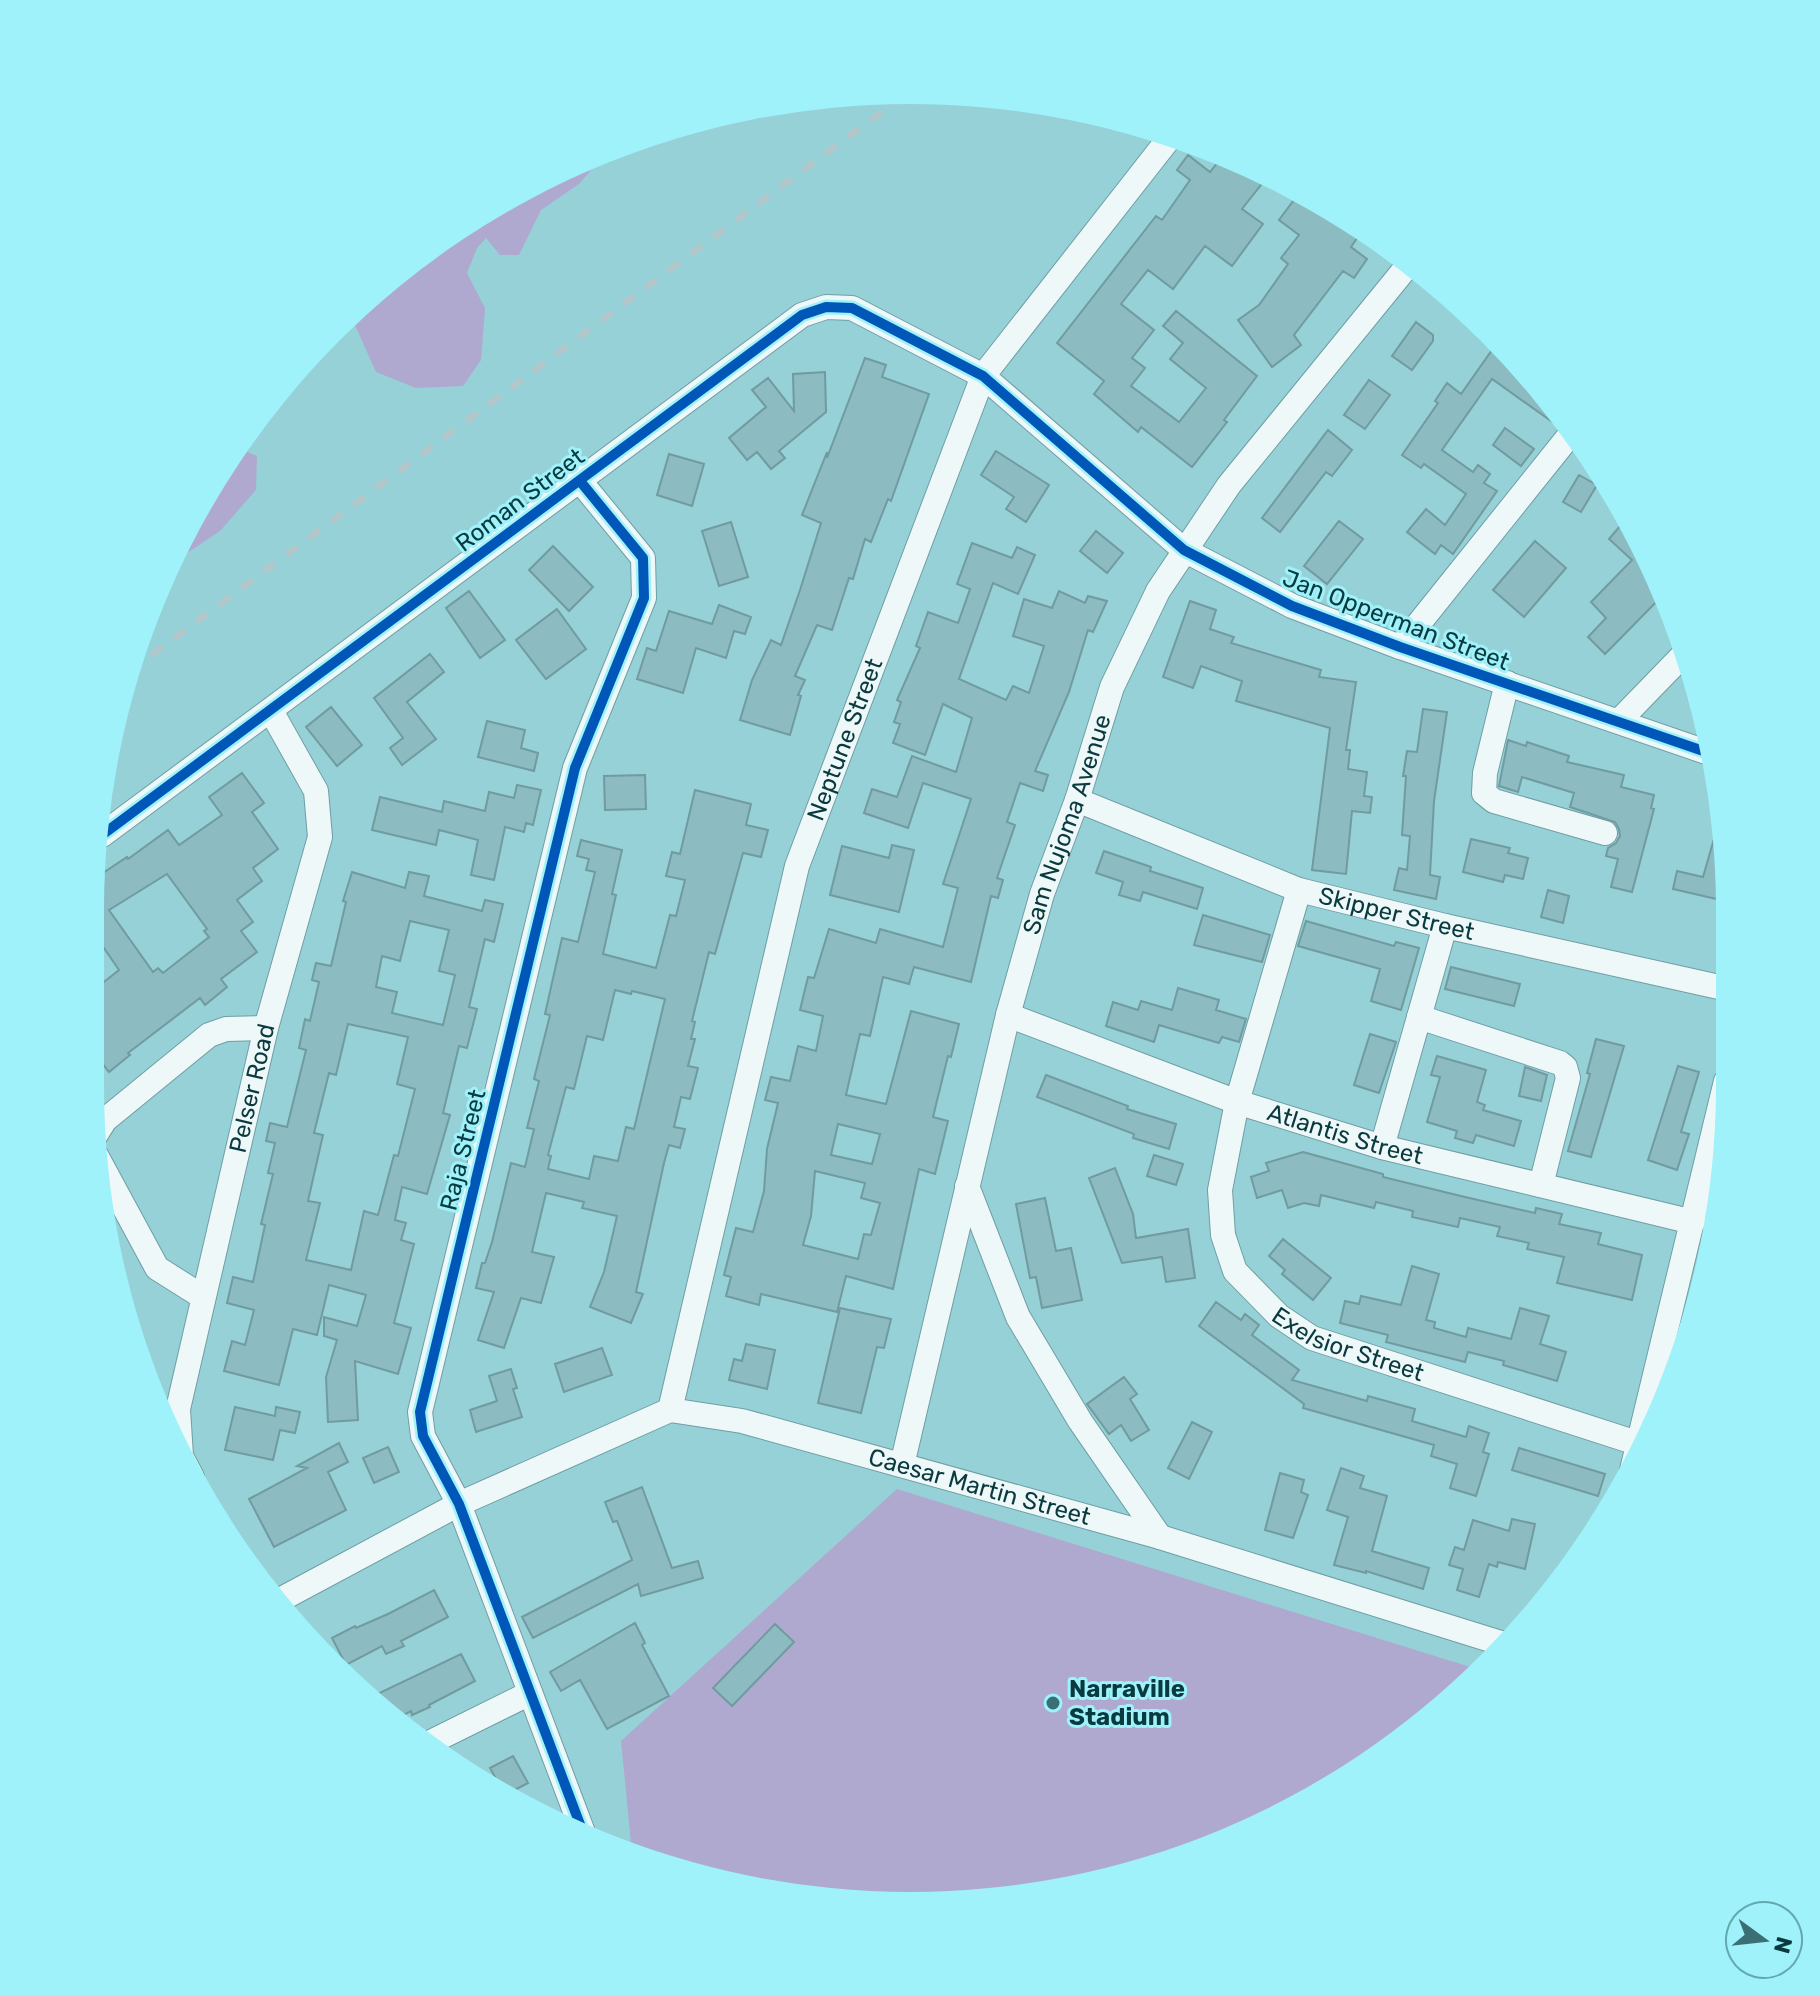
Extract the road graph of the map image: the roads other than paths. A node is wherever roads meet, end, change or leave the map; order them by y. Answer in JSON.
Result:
{"nodes":[{"id":1,"x":1164,"y":145,"type":"edge"},
{"id":2,"x":1402,"y":272,"type":"edge"},
{"id":3,"x":983,"y":376,"type":"junction"},
{"id":4,"x":1565,"y":441,"type":"edge"},
{"id":5,"x":580,"y":481,"type":"junction"},
{"id":6,"x":1184,"y":550,"type":"junction"},
{"id":7,"x":1400,"y":647,"type":"junction"},
{"id":8,"x":1676,"y":662,"type":"edge"},
{"id":9,"x":1507,"y":683,"type":"junction"},
{"id":10,"x":271,"y":711,"type":"junction"},
{"id":11,"x":1619,"y":721,"type":"junction"},
{"id":12,"x":1700,"y":750,"type":"edge"},
{"id":13,"x":1077,"y":800,"type":"junction"},
{"id":14,"x":109,"y":830,"type":"edge"},
{"id":15,"x":1605,"y":833,"type":"dead end"},
{"id":16,"x":1299,"y":890,"type":"junction"},
{"id":17,"x":1445,"y":926,"type":"junction"},
{"id":18,"x":1716,"y":986,"type":"edge"},
{"id":19,"x":1008,"y":1015,"type":"junction"},
{"id":20,"x":1419,"y":1017,"type":"junction"},
{"id":21,"x":266,"y":1028,"type":"junction"},
{"id":22,"x":1237,"y":1102,"type":"junction"},
{"id":23,"x":105,"y":1120,"type":"edge"},
{"id":24,"x":1714,"y":1131,"type":"edge"},
{"id":25,"x":1382,"y":1147,"type":"junction"},
{"id":26,"x":110,"y":1181,"type":"edge"},
{"id":27,"x":1541,"y":1185,"type":"junction"},
{"id":28,"x":967,"y":1186,"type":"junction"},
{"id":29,"x":1693,"y":1222,"type":"junction"},
{"id":30,"x":203,"y":1297,"type":"junction"},
{"id":31,"x":1649,"y":1408,"type":"edge"},
{"id":32,"x":670,"y":1410,"type":"junction"},
{"id":33,"x":180,"y":1427,"type":"edge"},
{"id":34,"x":1633,"y":1442,"type":"edge"},
{"id":35,"x":902,"y":1465,"type":"junction"},
{"id":36,"x":459,"y":1504,"type":"junction"},
{"id":37,"x":1160,"y":1537,"type":"junction"},
{"id":38,"x":287,"y":1596,"type":"edge"},
{"id":39,"x":1494,"y":1641,"type":"edge"},
{"id":40,"x":530,"y":1693,"type":"junction"},
{"id":41,"x":438,"y":1739,"type":"edge"},
{"id":42,"x":578,"y":1820,"type":"edge"}],
"edges":[{"from":1,"to":3,"type":"street","name":"Neptune Street"},
{"from":2,"to":6,"type":"street","name":"Sam Nujoma Avenue"},
{"from":3,"to":5,"type":"street","name":"Roman Street"},
{"from":3,"to":6,"type":"street","name":"Jan Opperman Street"},
{"from":3,"to":32,"type":"street","name":"Neptune Street"},
{"from":4,"to":7,"type":"street"},
{"from":5,"to":10,"type":"street","name":"Roman Street"},
{"from":5,"to":36,"type":"street","name":"Raja Street"},
{"from":6,"to":7,"type":"street","name":"Jan Opperman Street"},
{"from":6,"to":13,"type":"street","name":"Sam Nujoma Avenue"},
{"from":7,"to":9,"type":"street","name":"Jan Opperman Street"},
{"from":8,"to":11,"type":"street"},
{"from":9,"to":11,"type":"street","name":"Jan Opperman Street"},
{"from":9,"to":15,"type":"street"},
{"from":10,"to":14,"type":"street","name":"Roman Street"},
{"from":10,"to":21,"type":"street","name":"Pelser Road"},
{"from":11,"to":12,"type":"street","name":"Jan Opperman Street"},
{"from":13,"to":16,"type":"street","name":"Skipper Street"},
{"from":13,"to":19,"type":"street","name":"Sam Nujoma Avenue"},
{"from":16,"to":17,"type":"street","name":"Skipper Street"},
{"from":16,"to":22,"type":"street","name":"Exelsior Street"},
{"from":17,"to":18,"type":"street","name":"Skipper Street"},
{"from":17,"to":20,"type":"street"},
{"from":19,"to":22,"type":"street","name":"Atlantis Street"},
{"from":19,"to":28,"type":"street","name":"Sam Nujoma Avenue"},
{"from":20,"to":25,"type":"street"},
{"from":20,"to":27,"type":"street"},
{"from":21,"to":23,"type":"street"},
{"from":21,"to":30,"type":"street","name":"Pelser Road"},
{"from":22,"to":25,"type":"street","name":"Atlantis Street"},
{"from":22,"to":34,"type":"street","name":"Exelsior Street"},
{"from":24,"to":29,"type":"street"},
{"from":25,"to":27,"type":"street","name":"Atlantis Street"},
{"from":26,"to":30,"type":"street"},
{"from":27,"to":29,"type":"street","name":"Atlantis Street"},
{"from":28,"to":35,"type":"street","name":"Sam Nujoma Avenue"},
{"from":28,"to":37,"type":"street"},
{"from":29,"to":31,"type":"street"},
{"from":30,"to":33,"type":"street","name":"Pelser Road"},
{"from":32,"to":35,"type":"street","name":"Caesar Martin Street"},
{"from":32,"to":36,"type":"street"},
{"from":35,"to":37,"type":"street","name":"Caesar Martin Street"},
{"from":36,"to":38,"type":"street"},
{"from":36,"to":40,"type":"street","name":"Raja Street"},
{"from":37,"to":39,"type":"street","name":"Caesar Martin Street"},
{"from":40,"to":41,"type":"street"},
{"from":40,"to":42,"type":"street","name":"Raja Street"}]}
